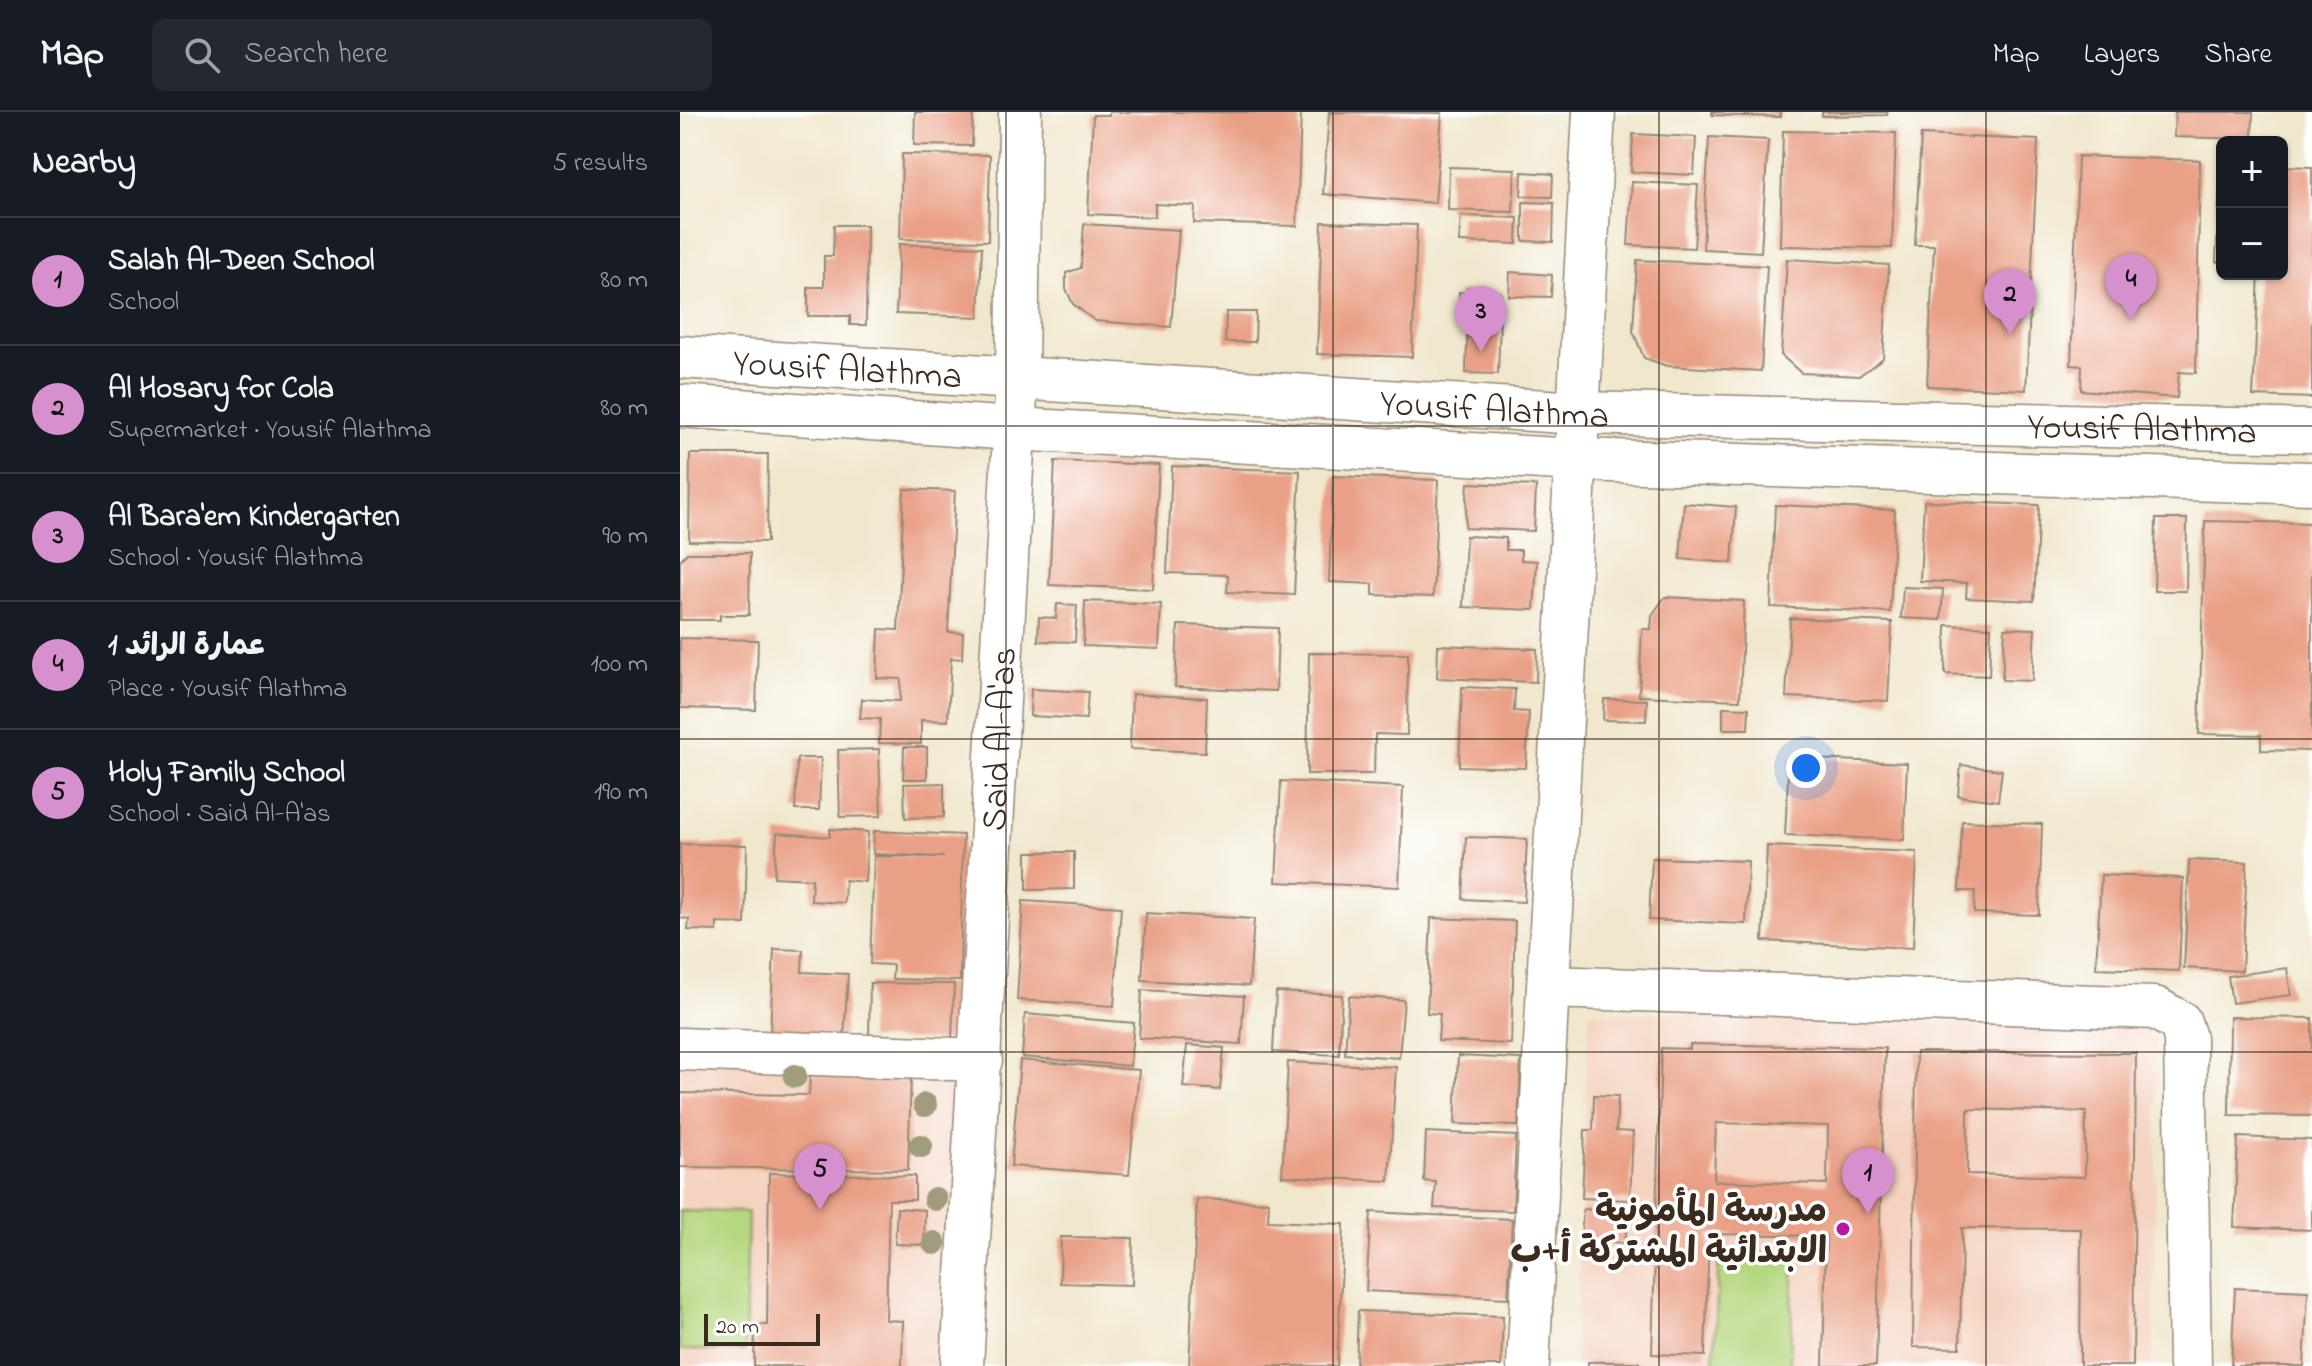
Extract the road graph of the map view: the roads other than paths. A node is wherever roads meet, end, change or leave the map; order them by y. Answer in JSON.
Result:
{"nodes":[{"id":1,"x":1020,"y":112,"type":"edge"},
{"id":2,"x":1594,"y":112,"type":"edge"},
{"id":3,"x":680,"y":357,"type":"edge"},
{"id":4,"x":1017,"y":379,"type":"junction"},
{"id":5,"x":680,"y":406,"type":"edge"},
{"id":6,"x":1580,"y":413,"type":"junction"},
{"id":7,"x":1014,"y":429,"type":"junction"},
{"id":8,"x":2312,"y":431,"type":"edge"},
{"id":9,"x":1578,"y":460,"type":"junction"},
{"id":10,"x":2312,"y":483,"type":"edge"},
{"id":11,"x":1549,"y":987,"type":"junction"},
{"id":12,"x":680,"y":1049,"type":"edge"},
{"id":13,"x":981,"y":1060,"type":"junction"},
{"id":14,"x":962,"y":1366,"type":"edge"},
{"id":15,"x":1528,"y":1366,"type":"edge"},
{"id":16,"x":2190,"y":1366,"type":"edge"}],
"edges":[{"from":1,"to":4,"type":"street","name":"Said Al-A'as"},
{"from":2,"to":6,"type":"street"},
{"from":3,"to":4,"type":"street","name":"Yousif Alathma"},
{"from":4,"to":6,"type":"street","name":"Yousif Alathma"},
{"from":4,"to":7,"type":"street","name":"Said Al-A'as"},
{"from":5,"to":7,"type":"street","name":"Yousif Alathma"},
{"from":6,"to":8,"type":"street","name":"Yousif Alathma"},
{"from":6,"to":9,"type":"street"},
{"from":7,"to":9,"type":"street","name":"Yousif Alathma"},
{"from":7,"to":13,"type":"street","name":"Said Al-A'as"},
{"from":9,"to":10,"type":"street","name":"Yousif Alathma"},
{"from":9,"to":11,"type":"street"},
{"from":11,"to":15,"type":"street"},
{"from":11,"to":16,"type":"street"},
{"from":12,"to":13,"type":"street"},
{"from":13,"to":14,"type":"street","name":"Said Al-A'as"}]}
